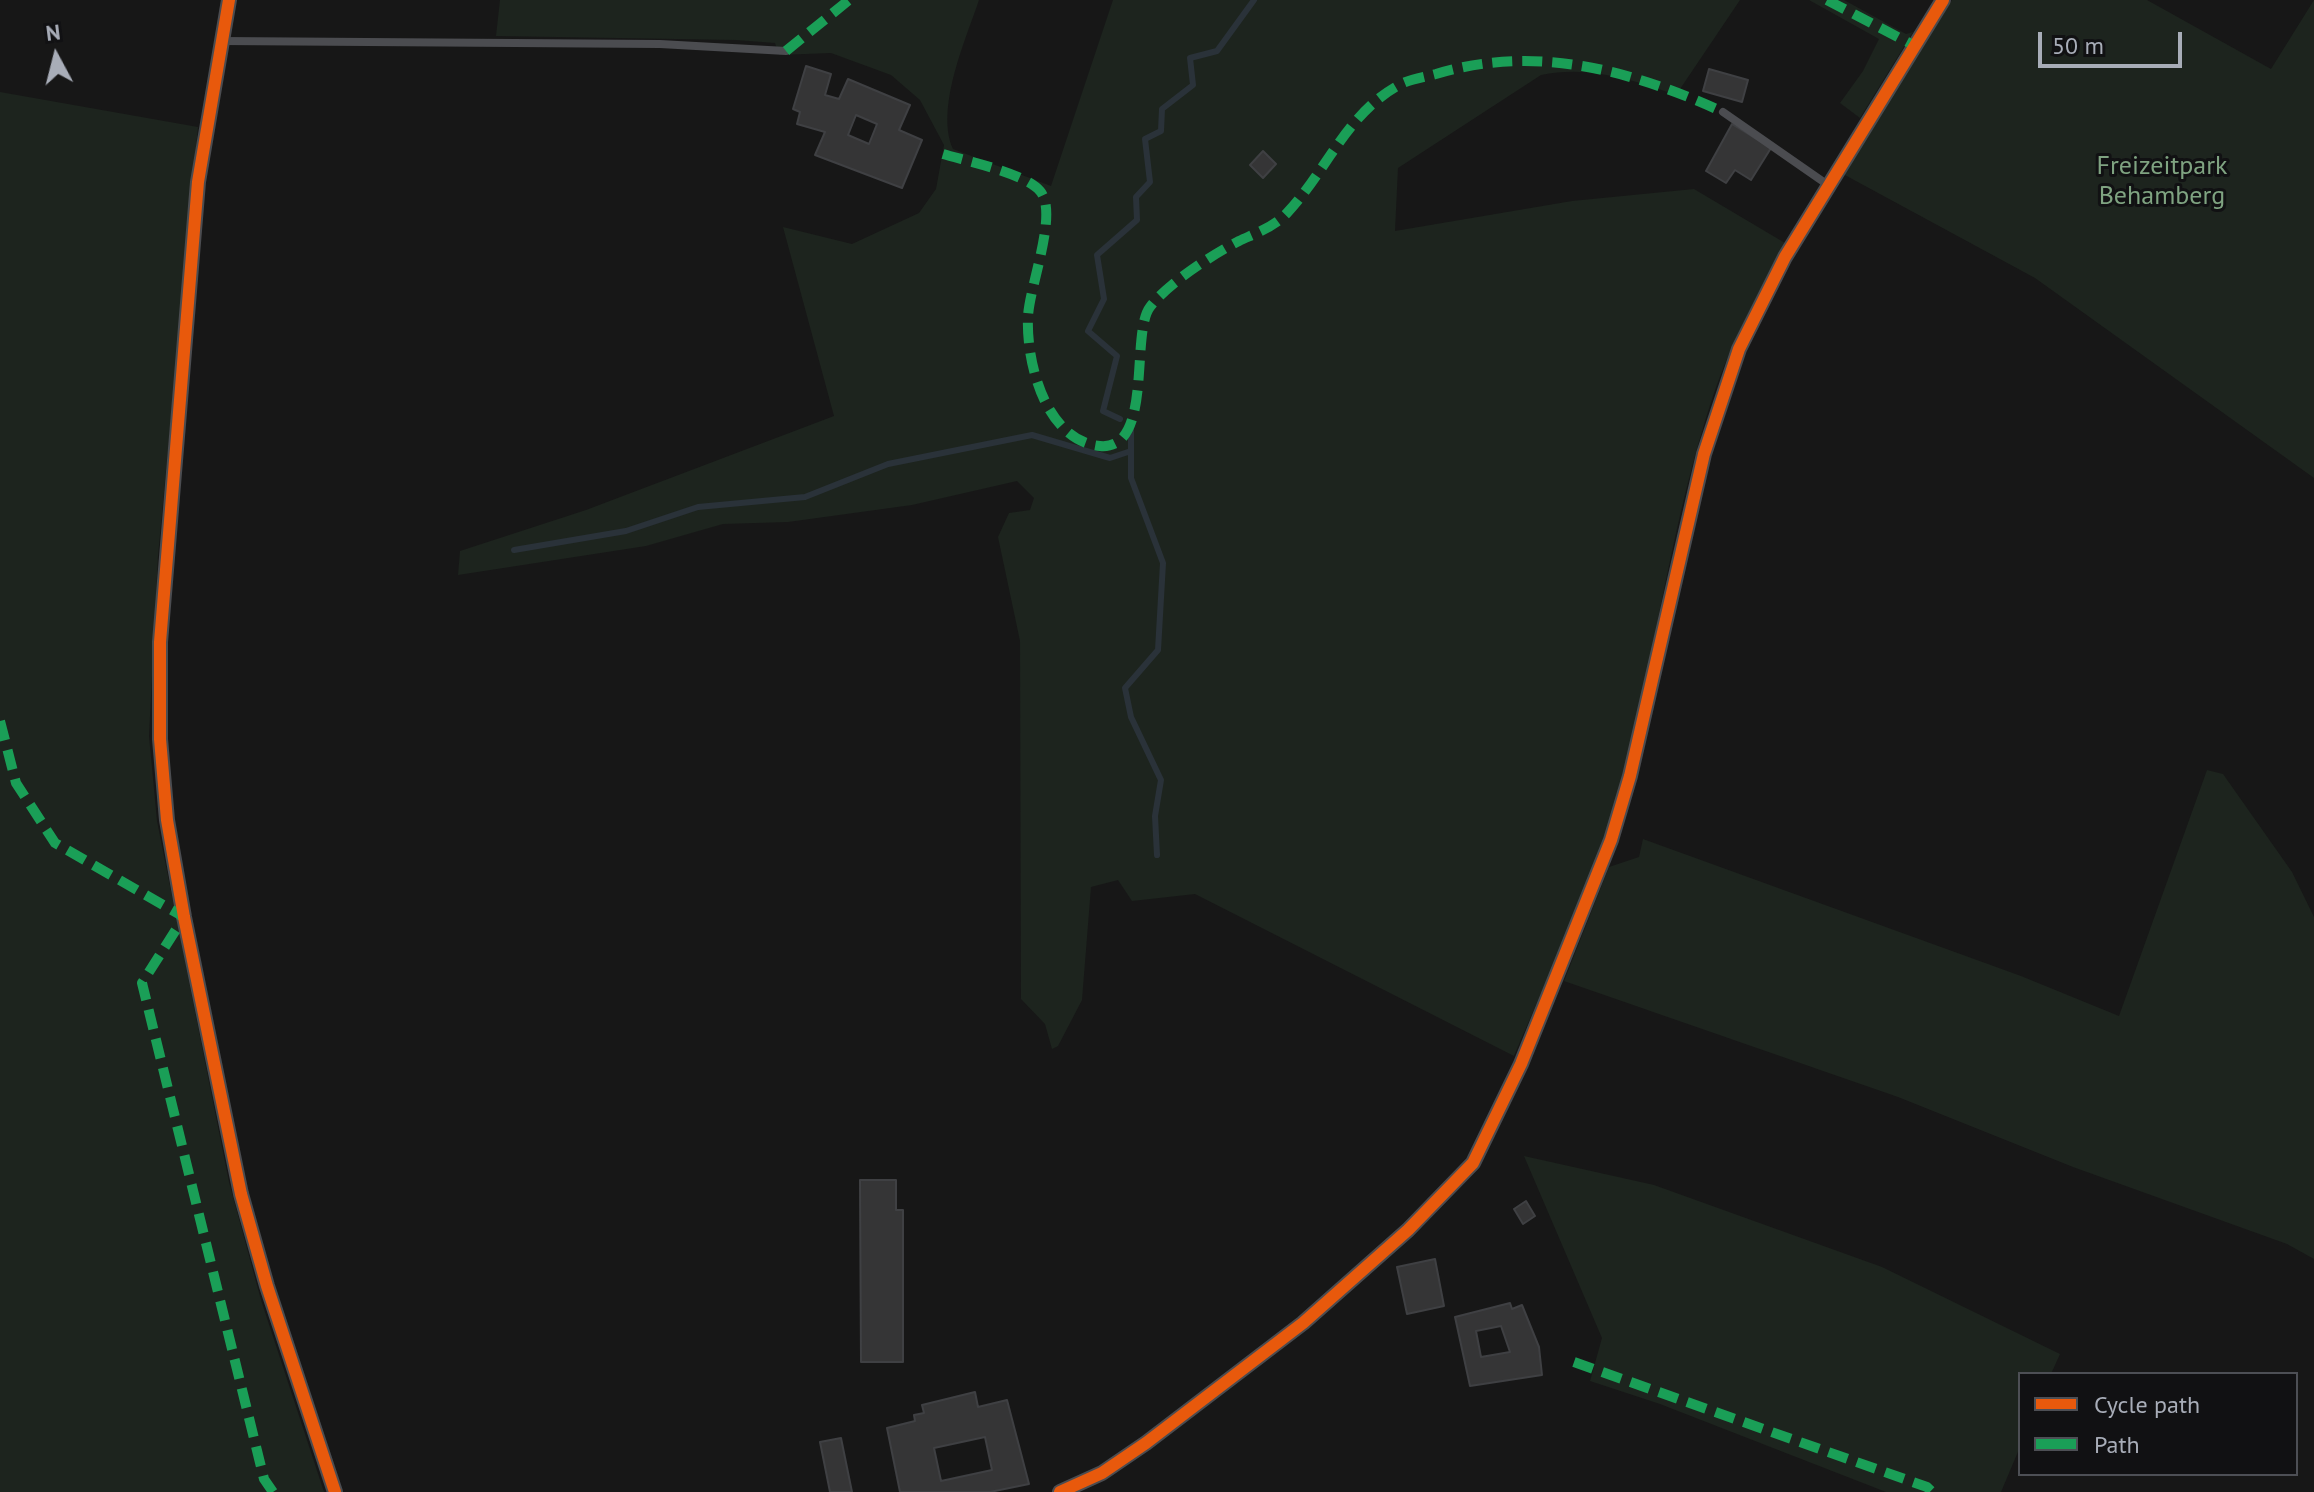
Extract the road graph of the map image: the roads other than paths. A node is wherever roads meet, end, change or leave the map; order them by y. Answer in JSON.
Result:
{"nodes":[{"id":1,"x":229,"y":0,"type":"edge"},
{"id":2,"x":1943,"y":0,"type":"edge"},
{"id":3,"x":220,"y":41,"type":"junction"},
{"id":4,"x":786,"y":51,"type":"dead end"},
{"id":5,"x":1723,"y":112,"type":"dead end"},
{"id":6,"x":1828,"y":185,"type":"junction"},
{"id":7,"x":335,"y":1492,"type":"edge"},
{"id":8,"x":1060,"y":1492,"type":"edge"}],
"edges":[{"from":1,"to":3,"type":"street"},
{"from":2,"to":6,"type":"street"},
{"from":3,"to":4,"type":"lane"},
{"from":3,"to":7,"type":"street"},
{"from":5,"to":6,"type":"lane"},
{"from":6,"to":8,"type":"street"}]}
